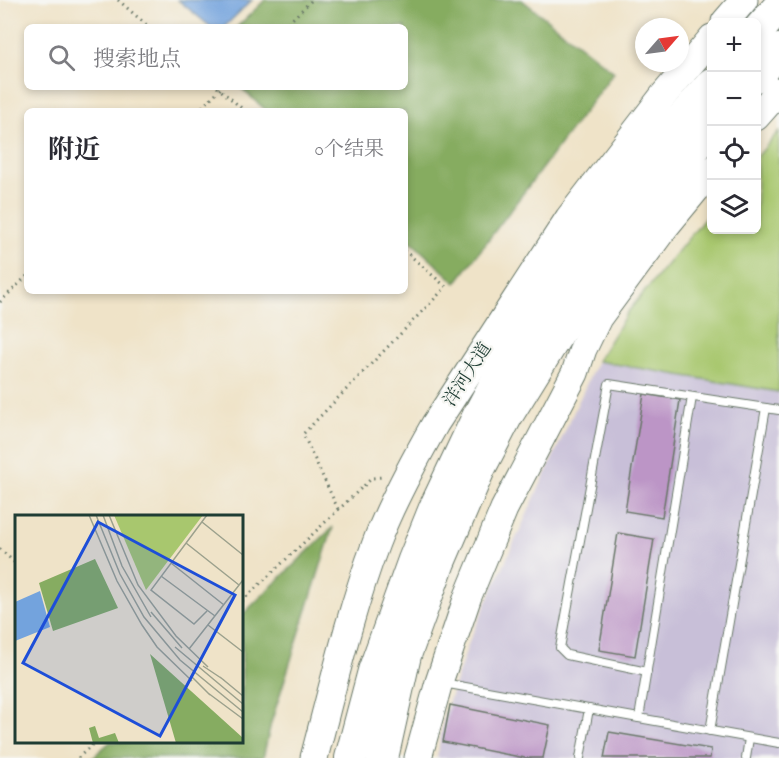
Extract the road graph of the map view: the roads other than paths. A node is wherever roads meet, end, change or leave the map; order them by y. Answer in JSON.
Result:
{"nodes":[{"id":1,"x":744,"y":0,"type":"edge"},
{"id":2,"x":779,"y":7,"type":"edge"},
{"id":3,"x":728,"y":18,"type":"edge"},
{"id":4,"x":761,"y":27,"type":"edge"},
{"id":5,"x":707,"y":43,"type":"edge"},
{"id":6,"x":779,"y":50,"type":"edge"},
{"id":7,"x":760,"y":72,"type":"edge"},
{"id":8,"x":707,"y":91,"type":"edge"},
{"id":9,"x":779,"y":91,"type":"edge"},
{"id":10,"x":761,"y":111,"type":"edge"},
{"id":11,"x":707,"y":131,"type":"edge"},
{"id":12,"x":664,"y":161,"type":"junction"},
{"id":13,"x":707,"y":176,"type":"edge"},
{"id":14,"x":564,"y":323,"type":"junction"},
{"id":15,"x":512,"y":352,"type":"junction"},
{"id":16,"x":692,"y":397,"type":"junction"},
{"id":17,"x":766,"y":408,"type":"junction"},
{"id":18,"x":779,"y":410,"type":"edge"},
{"id":19,"x":647,"y":672,"type":"junction"},
{"id":20,"x":440,"y":682,"type":"junction"},
{"id":21,"x":589,"y":709,"type":"junction"},
{"id":22,"x":639,"y":718,"type":"junction"},
{"id":23,"x":710,"y":731,"type":"junction"},
{"id":24,"x":749,"y":738,"type":"junction"},
{"id":25,"x":779,"y":743,"type":"edge"},
{"id":26,"x":314,"y":758,"type":"edge"},
{"id":27,"x":328,"y":758,"type":"edge"},
{"id":28,"x":351,"y":758,"type":"edge"},
{"id":29,"x":382,"y":758,"type":"edge"},
{"id":30,"x":402,"y":758,"type":"edge"},
{"id":31,"x":418,"y":758,"type":"edge"},
{"id":32,"x":580,"y":758,"type":"edge"},
{"id":33,"x":746,"y":758,"type":"edge"}],
"edges":[{"from":1,"to":3,"type":"main road"},
{"from":2,"to":4,"type":"highway"},
{"from":5,"to":26,"type":"main road","name":"洋河大道"},
{"from":6,"to":7,"type":"highway"},
{"from":8,"to":12,"type":"highway","name":"洋河大道"},
{"from":9,"to":10,"type":"main road"},
{"from":11,"to":12,"type":"highway","name":"洋河大道"},
{"from":12,"to":14,"type":"highway","name":"洋河大道"},
{"from":12,"to":15,"type":"highway","name":"洋河大道"},
{"from":13,"to":20,"type":"main road"},
{"from":14,"to":29,"type":"highway","name":"洋河大道"},
{"from":14,"to":30,"type":"highway"},
{"from":15,"to":27,"type":"highway"},
{"from":15,"to":28,"type":"highway","name":"洋河大道"},
{"from":16,"to":17,"type":"lane"},
{"from":16,"to":19,"type":"lane"},
{"from":16,"to":19,"type":"lane"},
{"from":17,"to":18,"type":"lane"},
{"from":17,"to":23,"type":"lane"},
{"from":19,"to":22,"type":"lane"},
{"from":20,"to":21,"type":"lane"},
{"from":20,"to":31,"type":"main road"},
{"from":21,"to":22,"type":"lane"},
{"from":21,"to":32,"type":"lane"},
{"from":22,"to":23,"type":"lane"},
{"from":23,"to":24,"type":"lane"},
{"from":24,"to":25,"type":"lane"},
{"from":24,"to":33,"type":"lane"}]}
